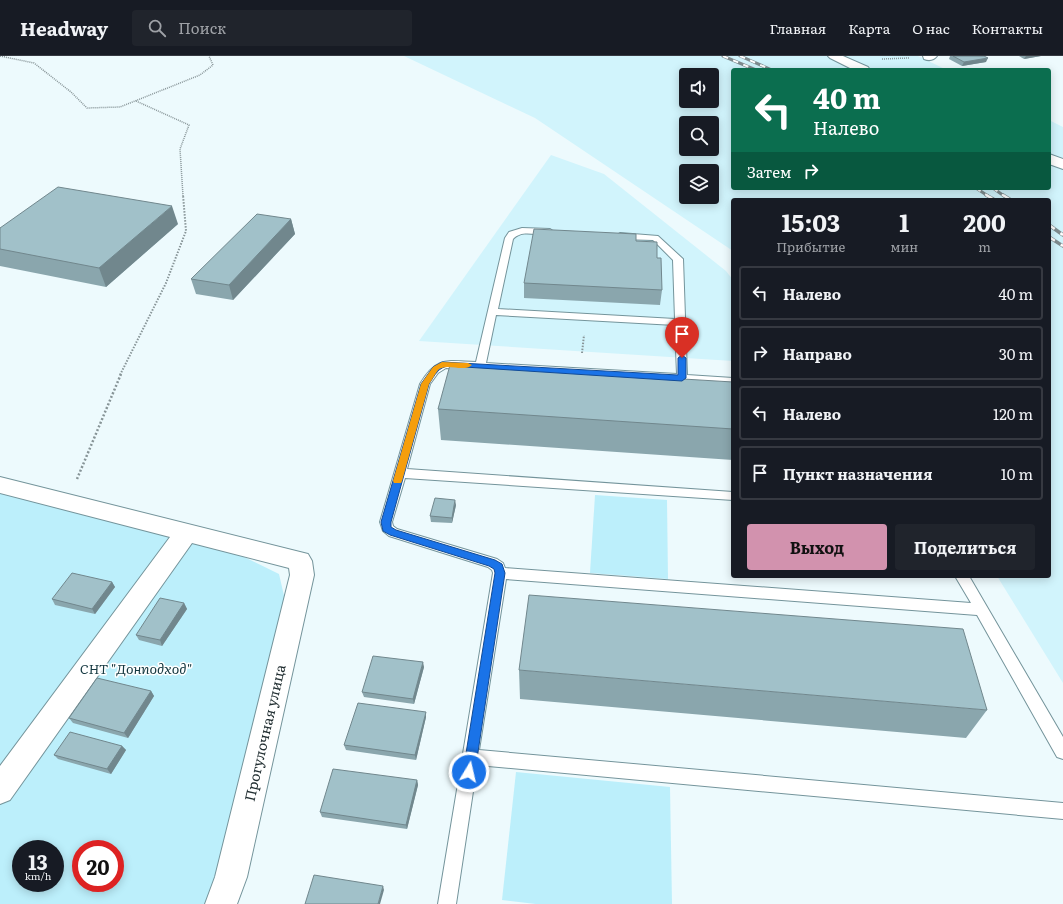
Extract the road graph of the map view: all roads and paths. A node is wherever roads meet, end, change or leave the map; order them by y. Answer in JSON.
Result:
{"nodes":[{"id":1,"x":0,"y":56,"type":"edge"},
{"id":2,"x":209,"y":56,"type":"edge"},
{"id":3,"x":929,"y":56,"type":"edge"},
{"id":4,"x":839,"y":58,"type":"edge"},
{"id":5,"x":860,"y":68,"type":"edge"},
{"id":6,"x":136,"y":101,"type":"junction"},
{"id":7,"x":1051,"y":159,"type":"edge"},
{"id":8,"x":1063,"y":165,"type":"edge"},
{"id":9,"x":560,"y":233,"type":"edge"},
{"id":10,"x":612,"y":235,"type":"edge"},
{"id":11,"x":492,"y":312,"type":"junction"},
{"id":12,"x":585,"y":317,"type":"junction"},
{"id":13,"x":680,"y":322,"type":"junction"},
{"id":14,"x":480,"y":366,"type":"junction"},
{"id":15,"x":580,"y":372,"type":"junction"},
{"id":16,"x":682,"y":378,"type":"junction"},
{"id":17,"x":731,"y":381,"type":"edge"},
{"id":18,"x":400,"y":473,"type":"junction"},
{"id":19,"x":0,"y":485,"type":"edge"},
{"id":20,"x":731,"y":496,"type":"edge"},
{"id":21,"x":68,"y":502,"type":"junction"},
{"id":22,"x":188,"y":532,"type":"junction"},
{"id":23,"x":500,"y":573,"type":"junction"},
{"id":24,"x":963,"y":578,"type":"edge"},
{"id":25,"x":982,"y":610,"type":"junction"},
{"id":26,"x":1063,"y":752,"type":"edge"},
{"id":27,"x":471,"y":757,"type":"junction"},
{"id":28,"x":0,"y":790,"type":"edge"},
{"id":29,"x":1063,"y":811,"type":"edge"},
{"id":30,"x":221,"y":904,"type":"edge"},
{"id":31,"x":447,"y":904,"type":"edge"}],
"edges":[{"from":1,"to":6,"type":"path"},
{"from":2,"to":6,"type":"path"},
{"from":3,"to":4,"type":"path"},
{"from":4,"to":5,"type":"street"},
{"from":6,"to":21,"type":"path"},
{"from":7,"to":8,"type":"street"},
{"from":9,"to":11,"type":"lane"},
{"from":10,"to":13,"type":"lane"},
{"from":11,"to":12,"type":"lane"},
{"from":11,"to":14,"type":"lane"},
{"from":12,"to":13,"type":"lane"},
{"from":12,"to":15,"type":"path"},
{"from":13,"to":16,"type":"lane"},
{"from":14,"to":15,"type":"lane"},
{"from":14,"to":18,"type":"lane"},
{"from":15,"to":16,"type":"lane"},
{"from":16,"to":17,"type":"lane"},
{"from":18,"to":20,"type":"lane"},
{"from":18,"to":23,"type":"lane"},
{"from":19,"to":21,"type":"street"},
{"from":21,"to":22,"type":"street"},
{"from":22,"to":28,"type":"street"},
{"from":22,"to":30,"type":"street","name":"Прогулочная улица"},
{"from":23,"to":25,"type":"lane"},
{"from":23,"to":27,"type":"lane"},
{"from":24,"to":25,"type":"lane"},
{"from":25,"to":26,"type":"lane"},
{"from":27,"to":29,"type":"lane"},
{"from":27,"to":31,"type":"lane"}]}
